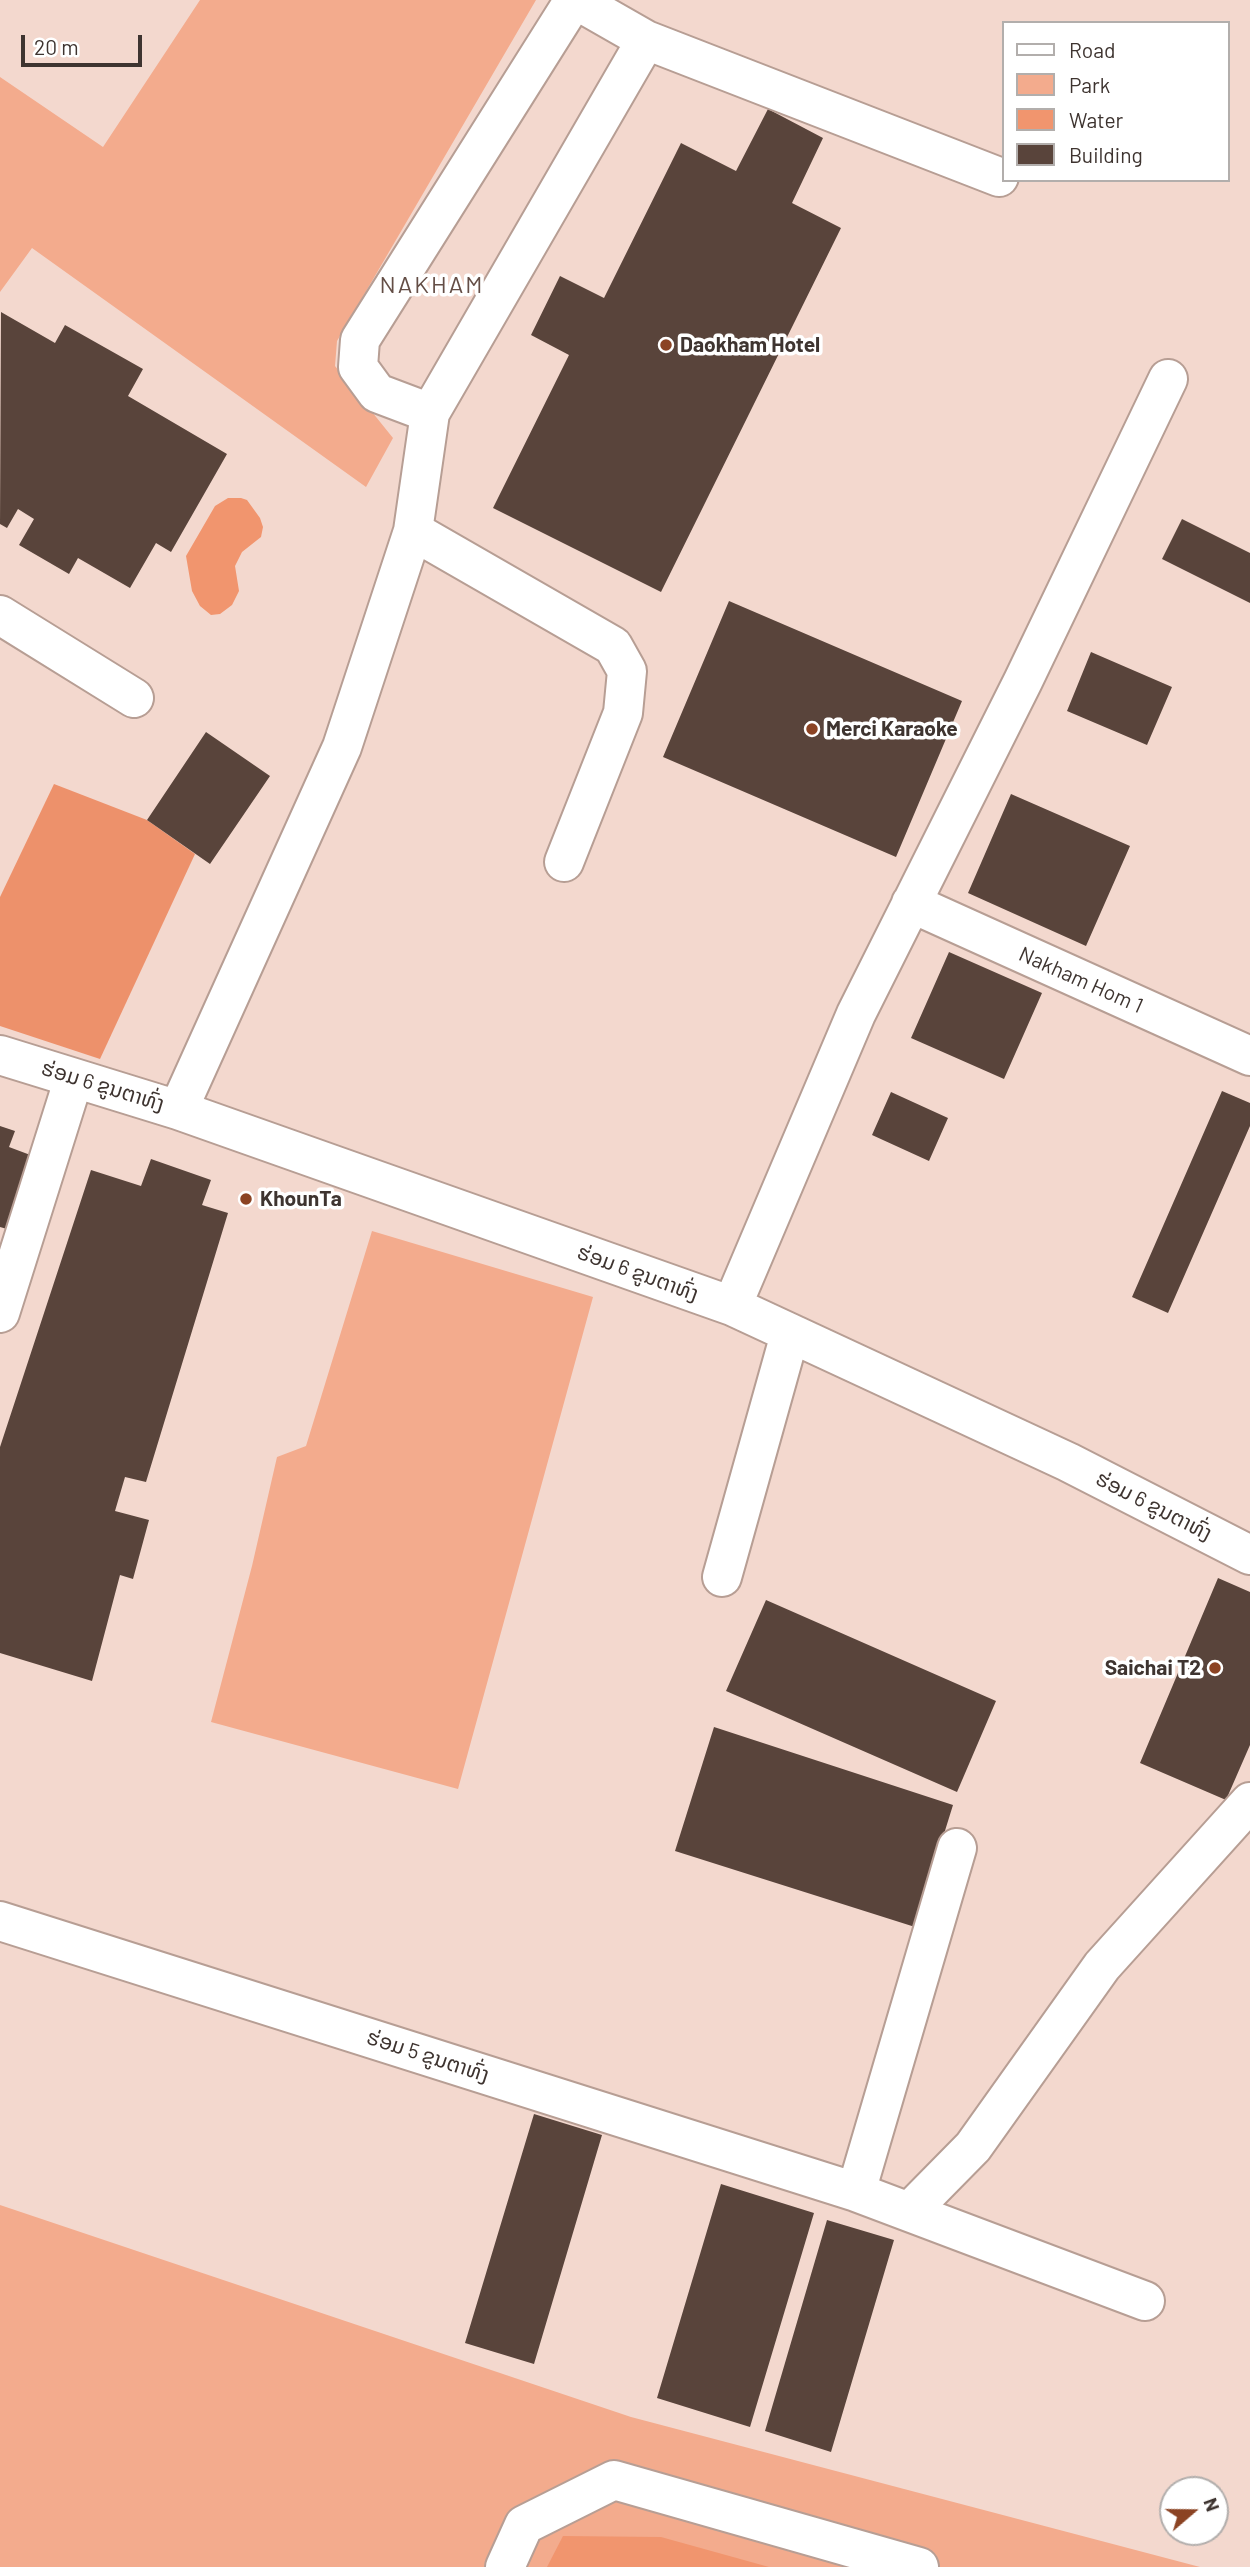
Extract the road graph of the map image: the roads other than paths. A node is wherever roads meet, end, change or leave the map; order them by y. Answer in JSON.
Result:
{"nodes":[{"id":1,"x":575,"y":0,"type":"edge"},
{"id":2,"x":646,"y":40,"type":"junction"},
{"id":3,"x":999,"y":177,"type":"dead end"},
{"id":4,"x":1168,"y":379,"type":"dead end"},
{"id":5,"x":430,"y":413,"type":"junction"},
{"id":6,"x":413,"y":531,"type":"junction"},
{"id":7,"x":0,"y":615,"type":"edge"},
{"id":8,"x":134,"y":698,"type":"dead end"},
{"id":9,"x":564,"y":862,"type":"dead end"},
{"id":10,"x":911,"y":903,"type":"junction"},
{"id":11,"x":0,"y":1055,"type":"edge"},
{"id":12,"x":1250,"y":1056,"type":"edge"},
{"id":13,"x":74,"y":1078,"type":"junction"},
{"id":14,"x":178,"y":1110,"type":"junction"},
{"id":15,"x":732,"y":1306,"type":"junction"},
{"id":16,"x":0,"y":1313,"type":"edge"},
{"id":17,"x":790,"y":1334,"type":"junction"},
{"id":18,"x":1250,"y":1555,"type":"edge"},
{"id":19,"x":722,"y":1577,"type":"dead end"},
{"id":20,"x":1250,"y":1802,"type":"edge"},
{"id":21,"x":957,"y":1848,"type":"dead end"},
{"id":22,"x":0,"y":1921,"type":"edge"},
{"id":23,"x":856,"y":2192,"type":"junction"},
{"id":24,"x":909,"y":2212,"type":"junction"},
{"id":25,"x":1145,"y":2301,"type":"dead end"},
{"id":26,"x":505,"y":2567,"type":"edge"},
{"id":27,"x":919,"y":2567,"type":"edge"}],
"edges":[{"from":1,"to":2,"type":"street"},
{"from":1,"to":5,"type":"street"},
{"from":2,"to":3,"type":"street"},
{"from":2,"to":5,"type":"street"},
{"from":4,"to":10,"type":"street"},
{"from":5,"to":6,"type":"street"},
{"from":6,"to":9,"type":"street"},
{"from":6,"to":14,"type":"street"},
{"from":7,"to":8,"type":"street"},
{"from":10,"to":12,"type":"street","name":"Nakham Hom 1"},
{"from":10,"to":15,"type":"street"},
{"from":11,"to":13,"type":"street","name":"ຮ່ອມ 6 ຂູນຕາທົ່ງ"},
{"from":13,"to":14,"type":"street","name":"ຮ່ອມ 6 ຂູນຕາທົ່ງ"},
{"from":13,"to":16,"type":"street"},
{"from":14,"to":15,"type":"street","name":"ຮ່ອມ 6 ຂູນຕາທົ່ງ"},
{"from":15,"to":17,"type":"street","name":"ຮ່ອມ 6 ຂູນຕາທົ່ງ"},
{"from":17,"to":18,"type":"street","name":"ຮ່ອມ 6 ຂູນຕາທົ່ງ"},
{"from":17,"to":19,"type":"street"},
{"from":20,"to":24,"type":"street"},
{"from":21,"to":23,"type":"street"},
{"from":22,"to":23,"type":"street","name":"ຮ່ອມ 5 ຂູນຕາທົ່ງ"},
{"from":23,"to":24,"type":"street","name":"ຮ່ອມ 5 ຂູນຕາທົ່ງ"},
{"from":24,"to":25,"type":"street","name":"ຮ່ອມ 5 ຂູນຕາທົ່ງ"},
{"from":26,"to":27,"type":"street"}]}
